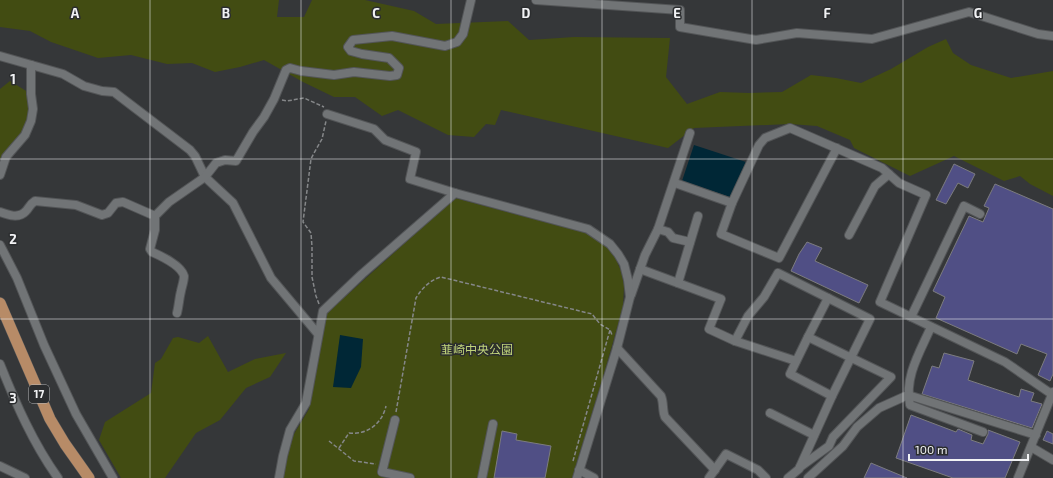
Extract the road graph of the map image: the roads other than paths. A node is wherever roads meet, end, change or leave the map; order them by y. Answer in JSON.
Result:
{"nodes":[{"id":1,"x":472,"y":0,"type":"edge"},
{"id":2,"x":536,"y":0,"type":"edge"},
{"id":3,"x":1053,"y":36,"type":"edge"},
{"id":4,"x":0,"y":56,"type":"edge"},
{"id":5,"x":31,"y":65,"type":"junction"},
{"id":6,"x":327,"y":114,"type":"road end"},
{"id":7,"x":690,"y":133,"type":"dead end"},
{"id":8,"x":837,"y":148,"type":"junction"},
{"id":9,"x":0,"y":174,"type":"edge"},
{"id":10,"x":890,"y":174,"type":"junction"},
{"id":11,"x":206,"y":177,"type":"junction"},
{"id":12,"x":675,"y":183,"type":"junction"},
{"id":13,"x":444,"y":190,"type":"junction"},
{"id":14,"x":455,"y":193,"type":"junction"},
{"id":15,"x":444,"y":202,"type":"junction"},
{"id":16,"x":732,"y":203,"type":"junction"},
{"id":17,"x":0,"y":212,"type":"edge"},
{"id":18,"x":980,"y":214,"type":"dead end"},
{"id":19,"x":154,"y":216,"type":"junction"},
{"id":20,"x":698,"y":216,"type":"dead end"},
{"id":21,"x":658,"y":229,"type":"junction"},
{"id":22,"x":849,"y":235,"type":"dead end"},
{"id":23,"x":690,"y":242,"type":"junction"},
{"id":24,"x":0,"y":245,"type":"edge"},
{"id":25,"x":640,"y":269,"type":"junction"},
{"id":26,"x":678,"y":283,"type":"junction"},
{"id":27,"x":630,"y":297,"type":"junction"},
{"id":28,"x":828,"y":298,"type":"junction"},
{"id":29,"x":0,"y":303,"type":"edge"},
{"id":30,"x":177,"y":313,"type":"dead end"},
{"id":31,"x":911,"y":317,"type":"junction"},
{"id":32,"x":931,"y":326,"type":"junction"},
{"id":33,"x":318,"y":334,"type":"junction"},
{"id":34,"x":808,"y":336,"type":"junction"},
{"id":35,"x":735,"y":341,"type":"junction"},
{"id":36,"x":617,"y":348,"type":"junction"},
{"id":37,"x":851,"y":357,"type":"junction"},
{"id":38,"x":796,"y":361,"type":"junction"},
{"id":39,"x":0,"y":364,"type":"edge"},
{"id":40,"x":1053,"y":394,"type":"edge"},
{"id":41,"x":908,"y":395,"type":"junction"},
{"id":42,"x":832,"y":396,"type":"junction"},
{"id":43,"x":770,"y":413,"type":"dead end"},
{"id":44,"x":394,"y":420,"type":"road end"},
{"id":45,"x":493,"y":424,"type":"dead end"},
{"id":46,"x":983,"y":432,"type":"dead end"},
{"id":47,"x":814,"y":435,"type":"junction"},
{"id":48,"x":1036,"y":435,"type":"junction"},
{"id":49,"x":1031,"y":447,"type":"junction"},
{"id":50,"x":1053,"y":460,"type":"edge"},
{"id":51,"x":0,"y":467,"type":"edge"},
{"id":52,"x":799,"y":468,"type":"junction"},
{"id":53,"x":715,"y":470,"type":"junction"},
{"id":54,"x":578,"y":474,"type":"edge"},
{"id":55,"x":25,"y":478,"type":"edge"},
{"id":56,"x":58,"y":478,"type":"edge"},
{"id":57,"x":89,"y":478,"type":"edge"},
{"id":58,"x":114,"y":478,"type":"edge"},
{"id":59,"x":279,"y":478,"type":"edge"},
{"id":60,"x":410,"y":478,"type":"edge"},
{"id":61,"x":482,"y":478,"type":"edge"},
{"id":62,"x":594,"y":478,"type":"edge"},
{"id":63,"x":709,"y":478,"type":"edge"},
{"id":64,"x":766,"y":478,"type":"edge"},
{"id":65,"x":788,"y":478,"type":"edge"},
{"id":66,"x":808,"y":478,"type":"edge"},
{"id":67,"x":1018,"y":478,"type":"edge"}],
"edges":[{"from":1,"to":11,"type":"street"},
{"from":2,"to":3,"type":"street"},
{"from":4,"to":5,"type":"street"},
{"from":5,"to":9,"type":"street"},
{"from":5,"to":11,"type":"street"},
{"from":6,"to":13,"type":"street"},
{"from":7,"to":12,"type":"street"},
{"from":8,"to":10,"type":"street"},
{"from":8,"to":16,"type":"street"},
{"from":8,"to":16,"type":"street"},
{"from":10,"to":22,"type":"street"},
{"from":10,"to":31,"type":"street"},
{"from":11,"to":19,"type":"street"},
{"from":11,"to":33,"type":"street"},
{"from":12,"to":16,"type":"street"},
{"from":12,"to":21,"type":"street"},
{"from":13,"to":14,"type":"street"},
{"from":13,"to":15,"type":"street"},
{"from":14,"to":15,"type":"street"},
{"from":14,"to":27,"type":"street"},
{"from":15,"to":33,"type":"street"},
{"from":17,"to":19,"type":"street"},
{"from":18,"to":31,"type":"street"},
{"from":19,"to":30,"type":"street"},
{"from":20,"to":23,"type":"street"},
{"from":21,"to":23,"type":"street"},
{"from":21,"to":25,"type":"street"},
{"from":23,"to":26,"type":"street"},
{"from":24,"to":58,"type":"street"},
{"from":25,"to":26,"type":"street"},
{"from":25,"to":27,"type":"street"},
{"from":26,"to":35,"type":"street"},
{"from":27,"to":36,"type":"street"},
{"from":28,"to":34,"type":"street"},
{"from":28,"to":35,"type":"street"},
{"from":28,"to":37,"type":"street"},
{"from":29,"to":57,"type":"main road","number":"17"},
{"from":31,"to":32,"type":"street"},
{"from":32,"to":40,"type":"street"},
{"from":32,"to":41,"type":"street"},
{"from":33,"to":59,"type":"street"},
{"from":34,"to":37,"type":"street"},
{"from":34,"to":38,"type":"street"},
{"from":35,"to":38,"type":"street"},
{"from":36,"to":53,"type":"street"},
{"from":36,"to":54,"type":"street"},
{"from":37,"to":42,"type":"street"},
{"from":37,"to":52,"type":"street"},
{"from":38,"to":42,"type":"street"},
{"from":39,"to":56,"type":"street"},
{"from":40,"to":48,"type":"street"},
{"from":41,"to":46,"type":"street"},
{"from":41,"to":48,"type":"street"},
{"from":41,"to":66,"type":"street"},
{"from":42,"to":47,"type":"street"},
{"from":43,"to":47,"type":"street"},
{"from":44,"to":60,"type":"street"},
{"from":45,"to":61,"type":"street"},
{"from":47,"to":52,"type":"street"},
{"from":48,"to":49,"type":"street"},
{"from":49,"to":50,"type":"street"},
{"from":49,"to":67,"type":"street"},
{"from":51,"to":55,"type":"street"},
{"from":52,"to":65,"type":"street"},
{"from":53,"to":63,"type":"street"},
{"from":53,"to":64,"type":"street"},
{"from":54,"to":62,"type":"street"}]}
